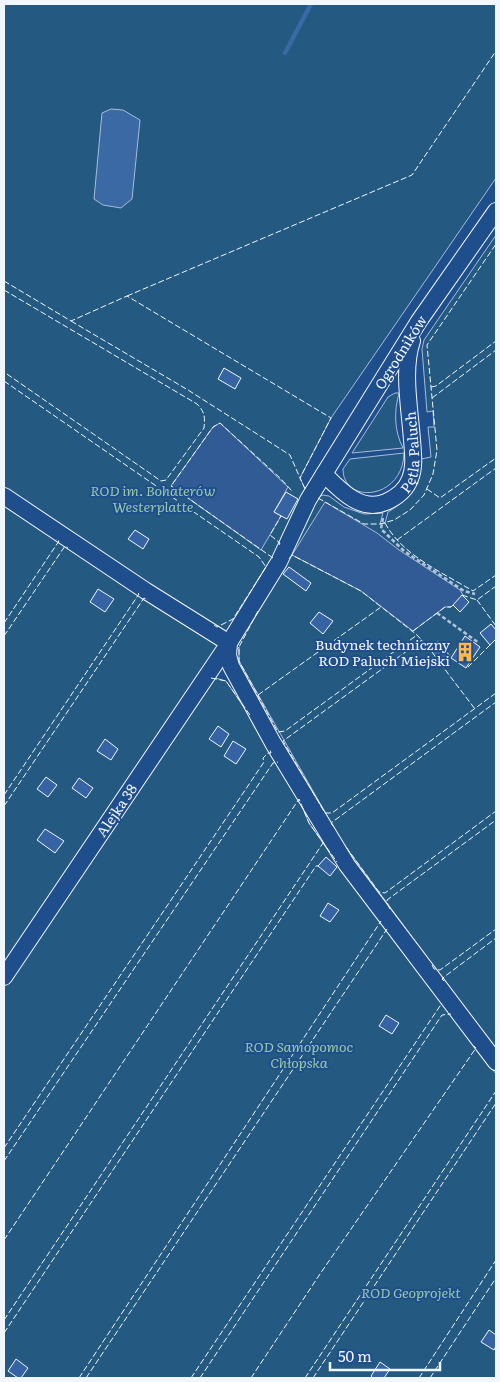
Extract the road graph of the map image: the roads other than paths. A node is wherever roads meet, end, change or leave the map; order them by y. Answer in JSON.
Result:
{"nodes":[{"id":1,"x":496,"y":211,"type":"edge"},
{"id":2,"x":420,"y":320,"type":"junction"},
{"id":3,"x":324,"y":474,"type":"junction"},
{"id":4,"x":4,"y":496,"type":"edge"},
{"id":5,"x":310,"y":496,"type":"joint"},
{"id":6,"x":228,"y":643,"type":"junction"},
{"id":7,"x":4,"y":977,"type":"edge"},
{"id":8,"x":496,"y":1062,"type":"edge"}],
"edges":[{"from":1,"to":2,"type":"street","name":"Ogrodników"},
{"from":2,"to":3,"type":"street","name":"Ogrodników"},
{"from":2,"to":3,"type":"street","name":"Pętla Paluch"},
{"from":3,"to":5,"type":"street","name":"Ogrodników"},
{"from":4,"to":6,"type":"street"},
{"from":5,"to":6,"type":"street","name":"Alejka 38"},
{"from":6,"to":7,"type":"street","name":"Alejka 38"},
{"from":6,"to":8,"type":"street"}]}
